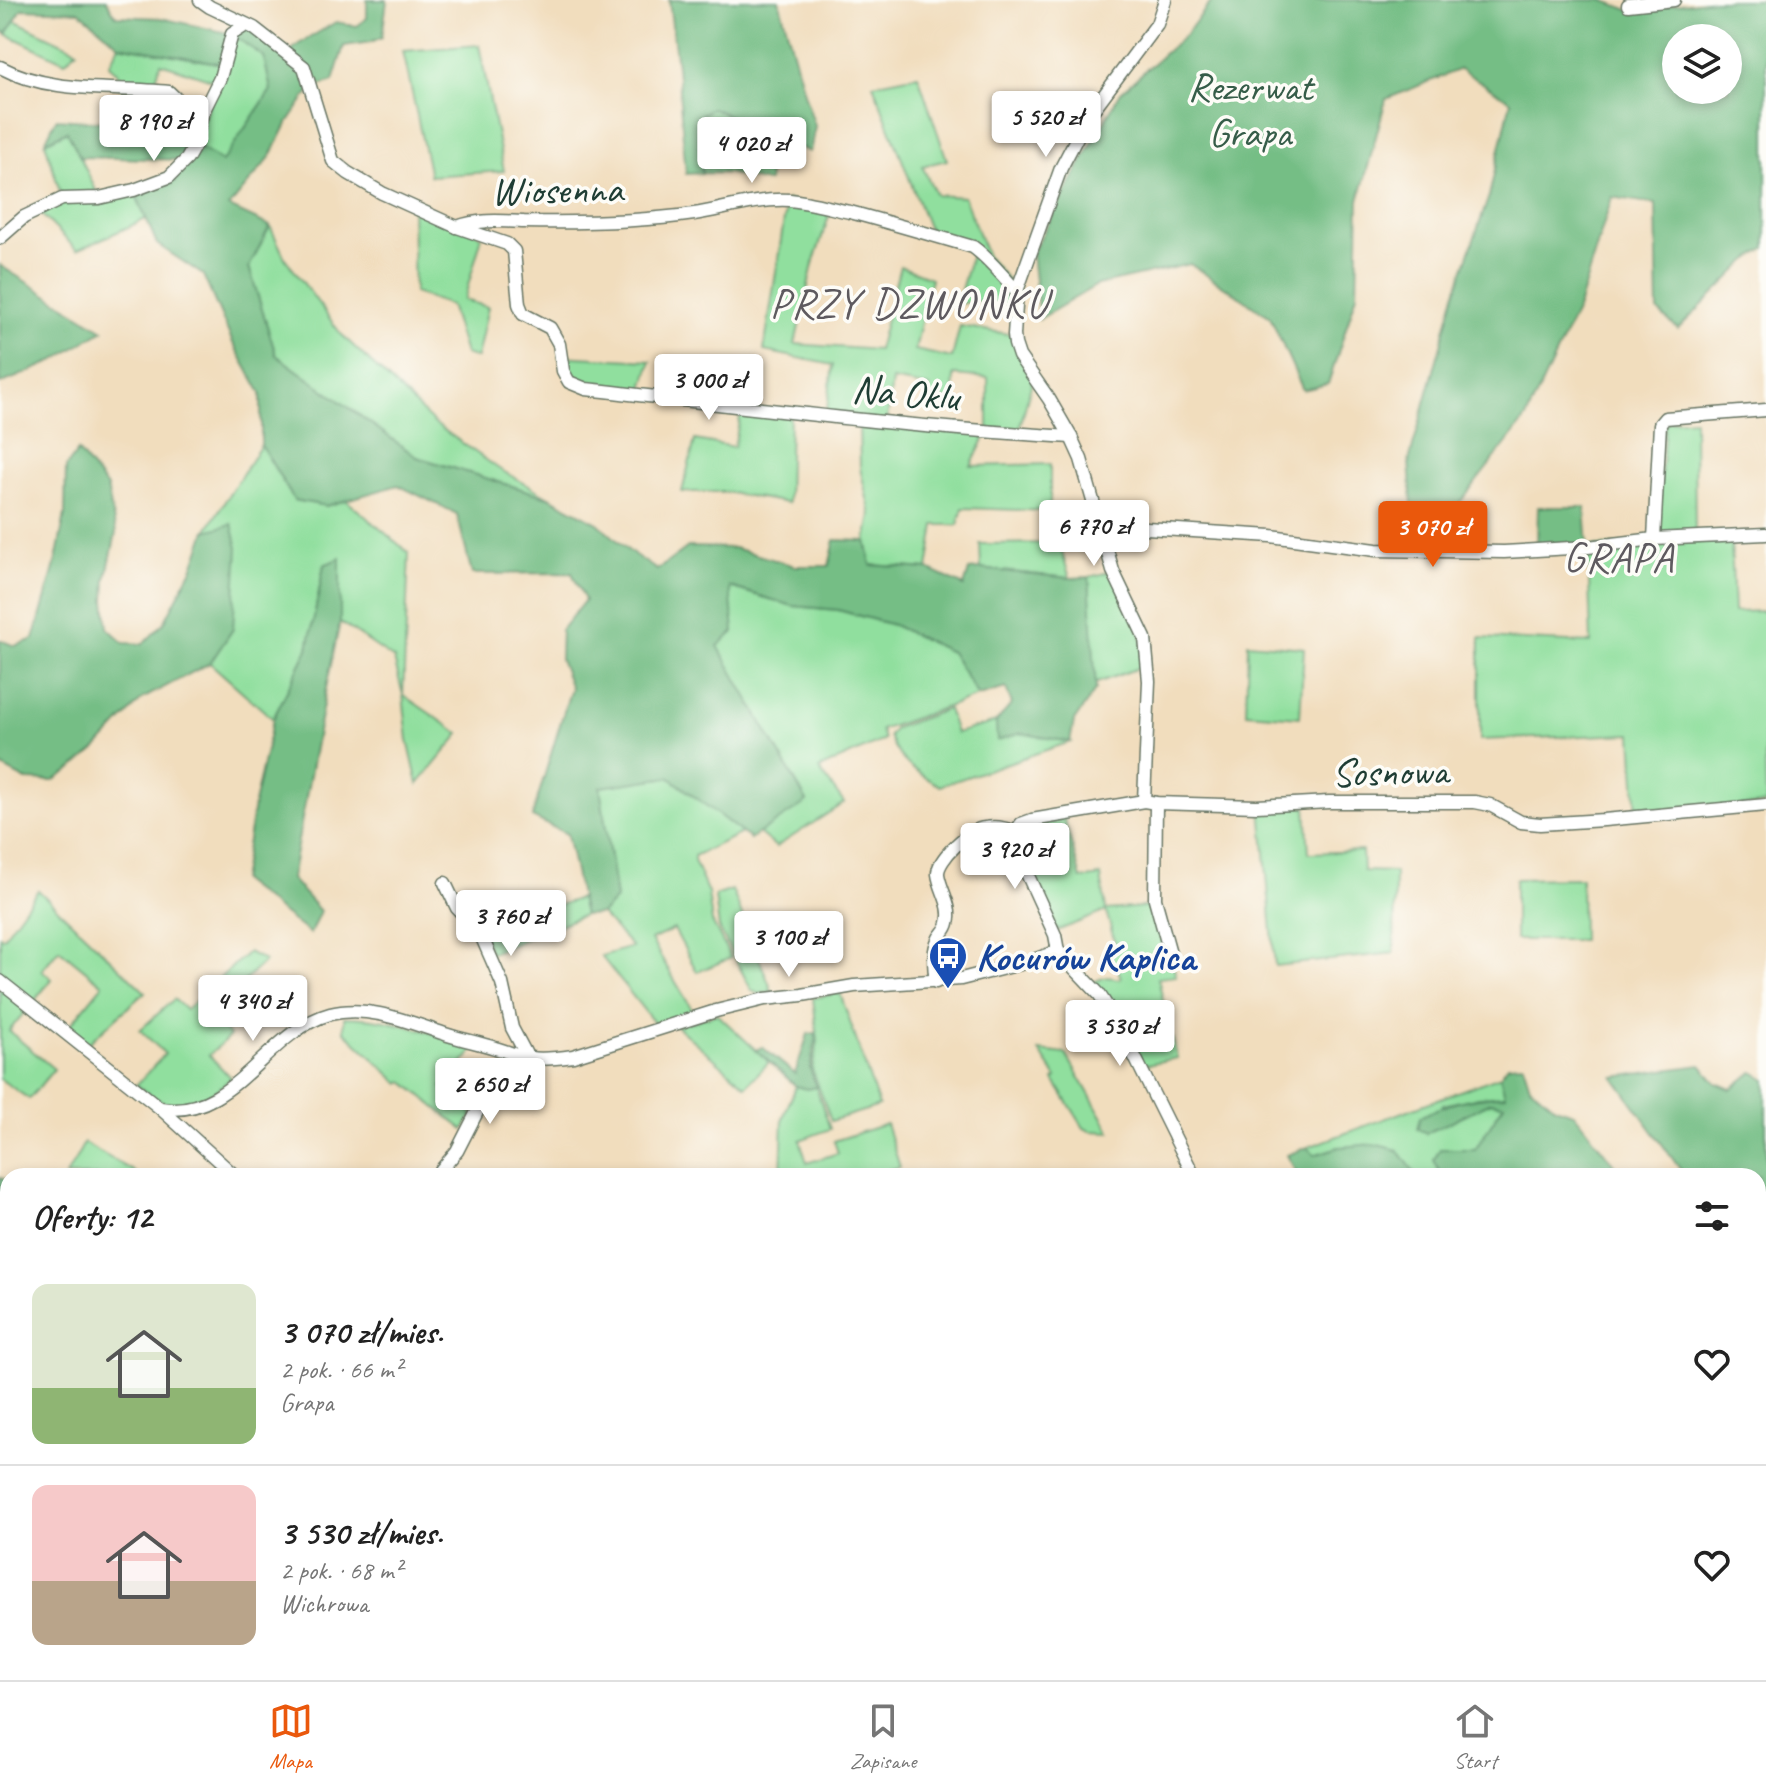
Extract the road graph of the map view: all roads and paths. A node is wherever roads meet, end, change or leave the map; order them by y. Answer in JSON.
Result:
{"nodes":[{"id":1,"x":200,"y":0,"type":"edge"},
{"id":2,"x":1165,"y":0,"type":"edge"},
{"id":3,"x":1674,"y":0,"type":"edge"},
{"id":4,"x":1628,"y":5,"type":"dead end"},
{"id":5,"x":246,"y":25,"type":"junction"},
{"id":6,"x":0,"y":67,"type":"edge"},
{"id":7,"x":202,"y":114,"type":"junction"},
{"id":8,"x":457,"y":227,"type":"junction"},
{"id":9,"x":0,"y":238,"type":"edge"},
{"id":10,"x":1017,"y":291,"type":"junction"},
{"id":11,"x":1766,"y":410,"type":"edge"},
{"id":12,"x":1071,"y":437,"type":"junction"},
{"id":13,"x":1100,"y":525,"type":"junction"},
{"id":14,"x":1766,"y":534,"type":"edge"},
{"id":15,"x":1654,"y":539,"type":"junction"},
{"id":16,"x":1150,"y":802,"type":"junction"},
{"id":17,"x":1766,"y":805,"type":"edge"},
{"id":18,"x":1015,"y":832,"type":"junction"},
{"id":19,"x":445,"y":883,"type":"dead end"},
{"id":20,"x":1058,"y":951,"type":"junction"},
{"id":21,"x":1170,"y":953,"type":"dead end"},
{"id":22,"x":0,"y":981,"type":"edge"},
{"id":23,"x":936,"y":982,"type":"junction"},
{"id":24,"x":528,"y":1058,"type":"junction"},
{"id":25,"x":160,"y":1108,"type":"junction"},
{"id":26,"x":226,"y":1168,"type":"edge"},
{"id":27,"x":443,"y":1168,"type":"edge"},
{"id":28,"x":1190,"y":1168,"type":"edge"}],
"edges":[{"from":1,"to":5,"type":"street"},
{"from":2,"to":10,"type":"street"},
{"from":3,"to":4,"type":"street"},
{"from":5,"to":7,"type":"street"},
{"from":5,"to":8,"type":"street"},
{"from":6,"to":7,"type":"street"},
{"from":7,"to":9,"type":"street"},
{"from":8,"to":10,"type":"street","name":"Wiosenna"},
{"from":8,"to":12,"type":"street","name":"Na Oklu"},
{"from":10,"to":12,"type":"street"},
{"from":11,"to":15,"type":"street"},
{"from":12,"to":13,"type":"street"},
{"from":13,"to":15,"type":"street"},
{"from":13,"to":16,"type":"street"},
{"from":14,"to":15,"type":"street"},
{"from":16,"to":17,"type":"street","name":"Sosnowa"},
{"from":16,"to":18,"type":"street","name":"Sosnowa"},
{"from":16,"to":21,"type":"street"},
{"from":18,"to":20,"type":"street"},
{"from":18,"to":23,"type":"street"},
{"from":19,"to":24,"type":"street"},
{"from":20,"to":23,"type":"street"},
{"from":20,"to":28,"type":"street"},
{"from":22,"to":25,"type":"street"},
{"from":23,"to":24,"type":"street"},
{"from":24,"to":25,"type":"street"},
{"from":24,"to":27,"type":"street"},
{"from":25,"to":26,"type":"street"}]}
